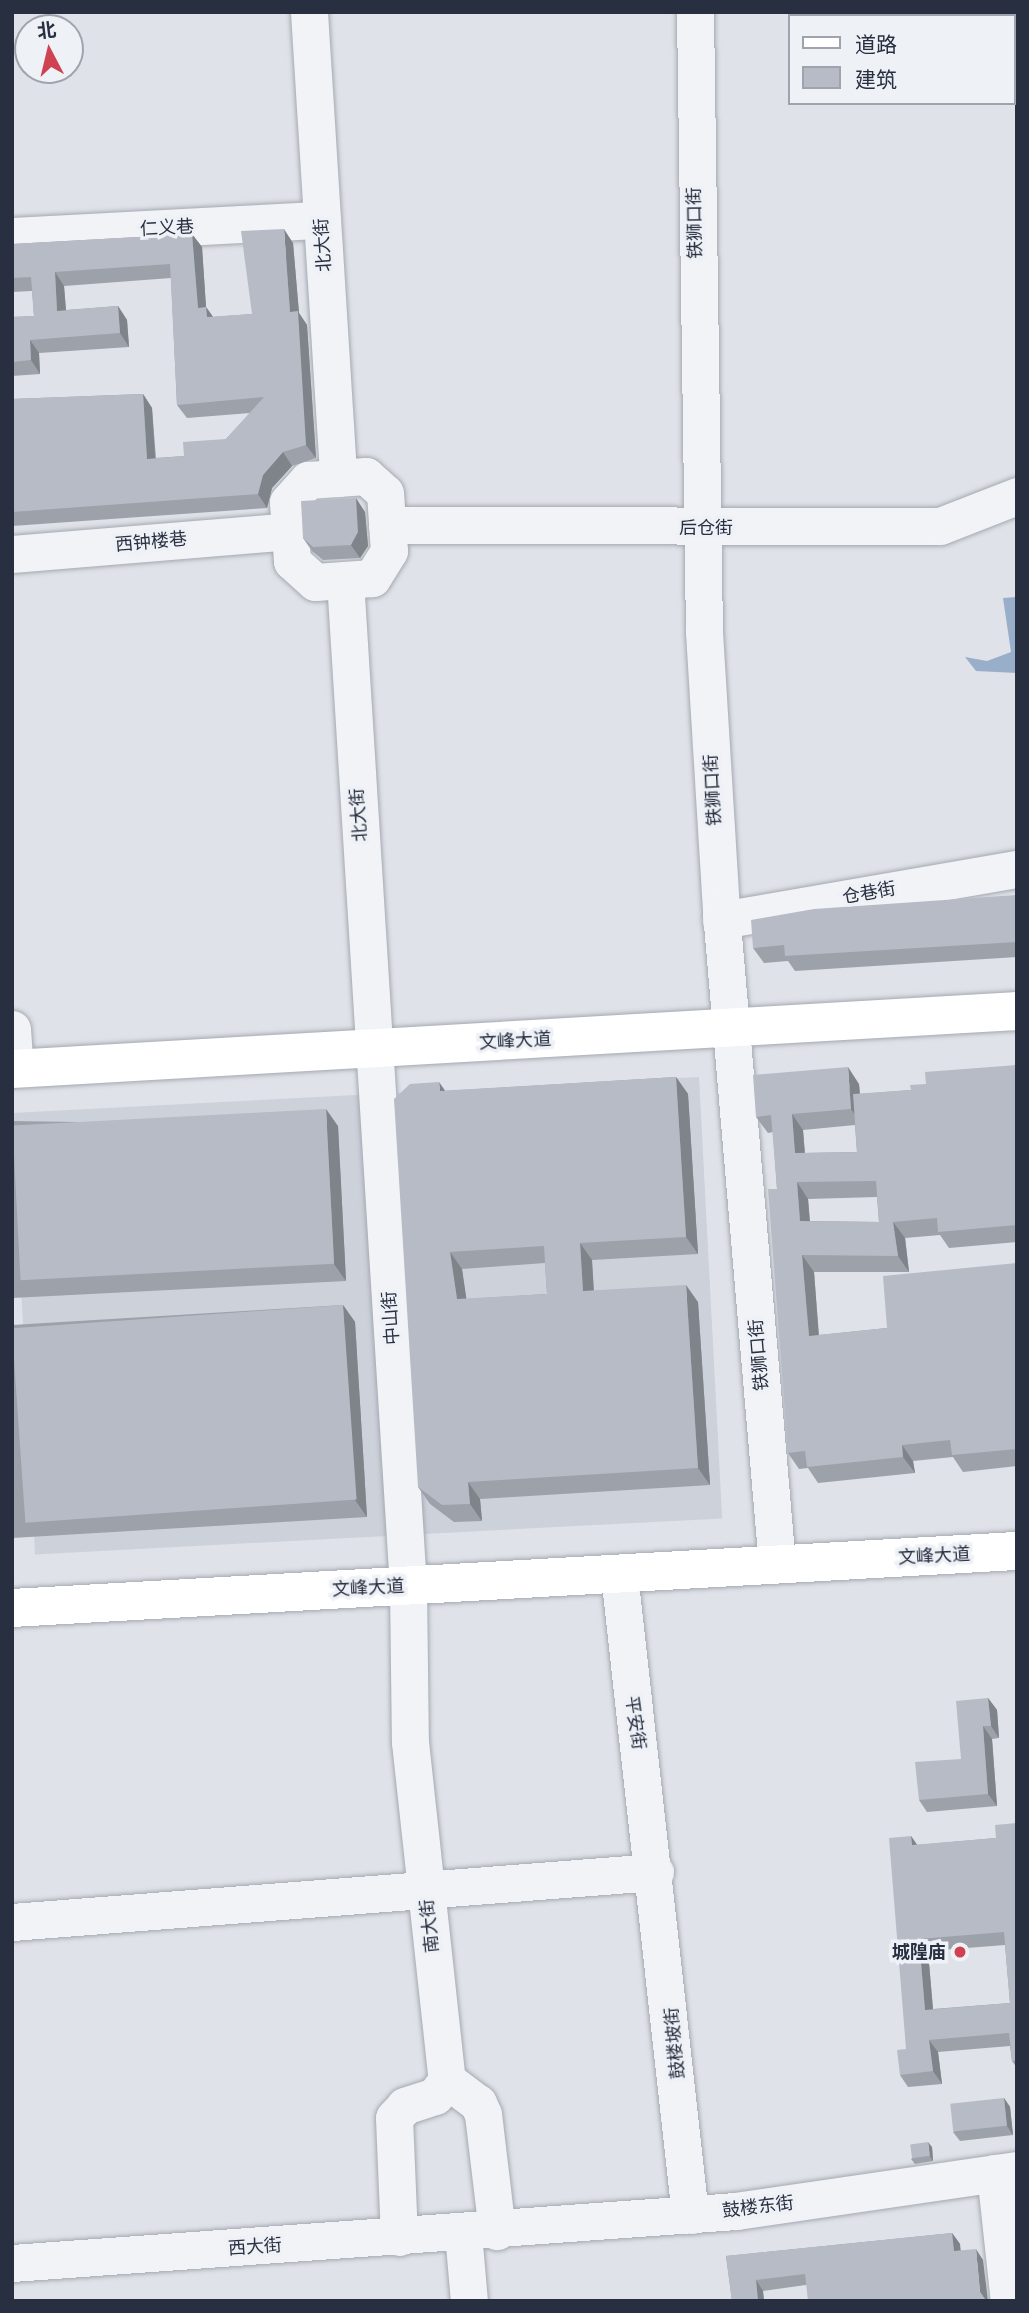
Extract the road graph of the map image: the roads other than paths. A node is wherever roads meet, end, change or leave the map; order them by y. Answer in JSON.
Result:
{"nodes":[{"id":1,"x":309,"y":12,"type":"edge"},
{"id":2,"x":695,"y":12,"type":"edge"},
{"id":3,"x":322,"y":220,"type":"junction"},
{"id":4,"x":12,"y":236,"type":"edge"},
{"id":5,"x":338,"y":478,"type":"junction"},
{"id":6,"x":1017,"y":496,"type":"edge"},
{"id":7,"x":387,"y":524,"type":"junction"},
{"id":8,"x":701,"y":529,"type":"junction"},
{"id":9,"x":290,"y":531,"type":"junction"},
{"id":10,"x":12,"y":554,"type":"edge"},
{"id":11,"x":345,"y":580,"type":"junction"},
{"id":12,"x":1017,"y":869,"type":"edge"},
{"id":13,"x":721,"y":920,"type":"junction"},
{"id":14,"x":1017,"y":1012,"type":"edge"},
{"id":15,"x":12,"y":1029,"type":"edge"},
{"id":16,"x":731,"y":1029,"type":"junction"},
{"id":17,"x":374,"y":1050,"type":"junction"},
{"id":18,"x":14,"y":1068,"type":"edge"},
{"id":19,"x":1017,"y":1551,"type":"edge"},
{"id":20,"x":777,"y":1565,"type":"junction"},
{"id":21,"x":619,"y":1574,"type":"junction"},
{"id":22,"x":408,"y":1586,"type":"junction"},
{"id":23,"x":12,"y":1608,"type":"edge"},
{"id":24,"x":656,"y":1872,"type":"junction"},
{"id":25,"x":426,"y":1894,"type":"junction"},
{"id":26,"x":12,"y":1922,"type":"edge"},
{"id":27,"x":447,"y":2080,"type":"junction"},
{"id":28,"x":1006,"y":2171,"type":"edge"},
{"id":29,"x":690,"y":2215,"type":"junction"},
{"id":30,"x":480,"y":2232,"type":"junction"},
{"id":31,"x":399,"y":2237,"type":"junction"},
{"id":32,"x":12,"y":2263,"type":"edge"},
{"id":33,"x":469,"y":2301,"type":"edge"},
{"id":34,"x":1009,"y":2301,"type":"edge"}],
"edges":[{"from":1,"to":3,"type":"street","name":"北大街"},
{"from":2,"to":8,"type":"street","name":"铁狮口街"},
{"from":3,"to":4,"type":"street","name":"仁义巷"},
{"from":3,"to":5,"type":"street","name":"北大街"},
{"from":5,"to":7,"type":"street"},
{"from":5,"to":9,"type":"street"},
{"from":6,"to":8,"type":"street","name":"后仓街"},
{"from":7,"to":8,"type":"street","name":"后仓街"},
{"from":7,"to":11,"type":"street"},
{"from":8,"to":13,"type":"street","name":"铁狮口街"},
{"from":9,"to":10,"type":"street","name":"西钟楼巷"},
{"from":9,"to":11,"type":"street"},
{"from":11,"to":17,"type":"street","name":"北大街"},
{"from":12,"to":13,"type":"street","name":"仓巷街"},
{"from":13,"to":16,"type":"street","name":"铁狮口街"},
{"from":14,"to":16,"type":"main road","name":"文峰大道"},
{"from":15,"to":18,"type":"street"},
{"from":16,"to":17,"type":"main road","name":"文峰大道"},
{"from":16,"to":20,"type":"street","name":"铁狮口街"},
{"from":17,"to":18,"type":"main road","name":"文峰大道"},
{"from":17,"to":22,"type":"street","name":"中山街"},
{"from":19,"to":20,"type":"main road","name":"文峰大道"},
{"from":20,"to":21,"type":"main road","name":"文峰大道"},
{"from":21,"to":22,"type":"main road","name":"文峰大道"},
{"from":21,"to":24,"type":"street","name":"平安街"},
{"from":22,"to":23,"type":"main road","name":"文峰大道"},
{"from":22,"to":25,"type":"street","name":"南大街"},
{"from":24,"to":25,"type":"street"},
{"from":24,"to":29,"type":"street","name":"鼓楼坡街"},
{"from":25,"to":26,"type":"street"},
{"from":25,"to":27,"type":"street","name":"南大街"},
{"from":27,"to":30,"type":"street"},
{"from":27,"to":31,"type":"street"},
{"from":28,"to":29,"type":"street","name":"鼓楼东街"},
{"from":28,"to":34,"type":"street"},
{"from":29,"to":30,"type":"street","name":"鼓楼东街"},
{"from":30,"to":31,"type":"street","name":"西大街"},
{"from":30,"to":33,"type":"street"},
{"from":31,"to":32,"type":"street","name":"西大街"}]}
